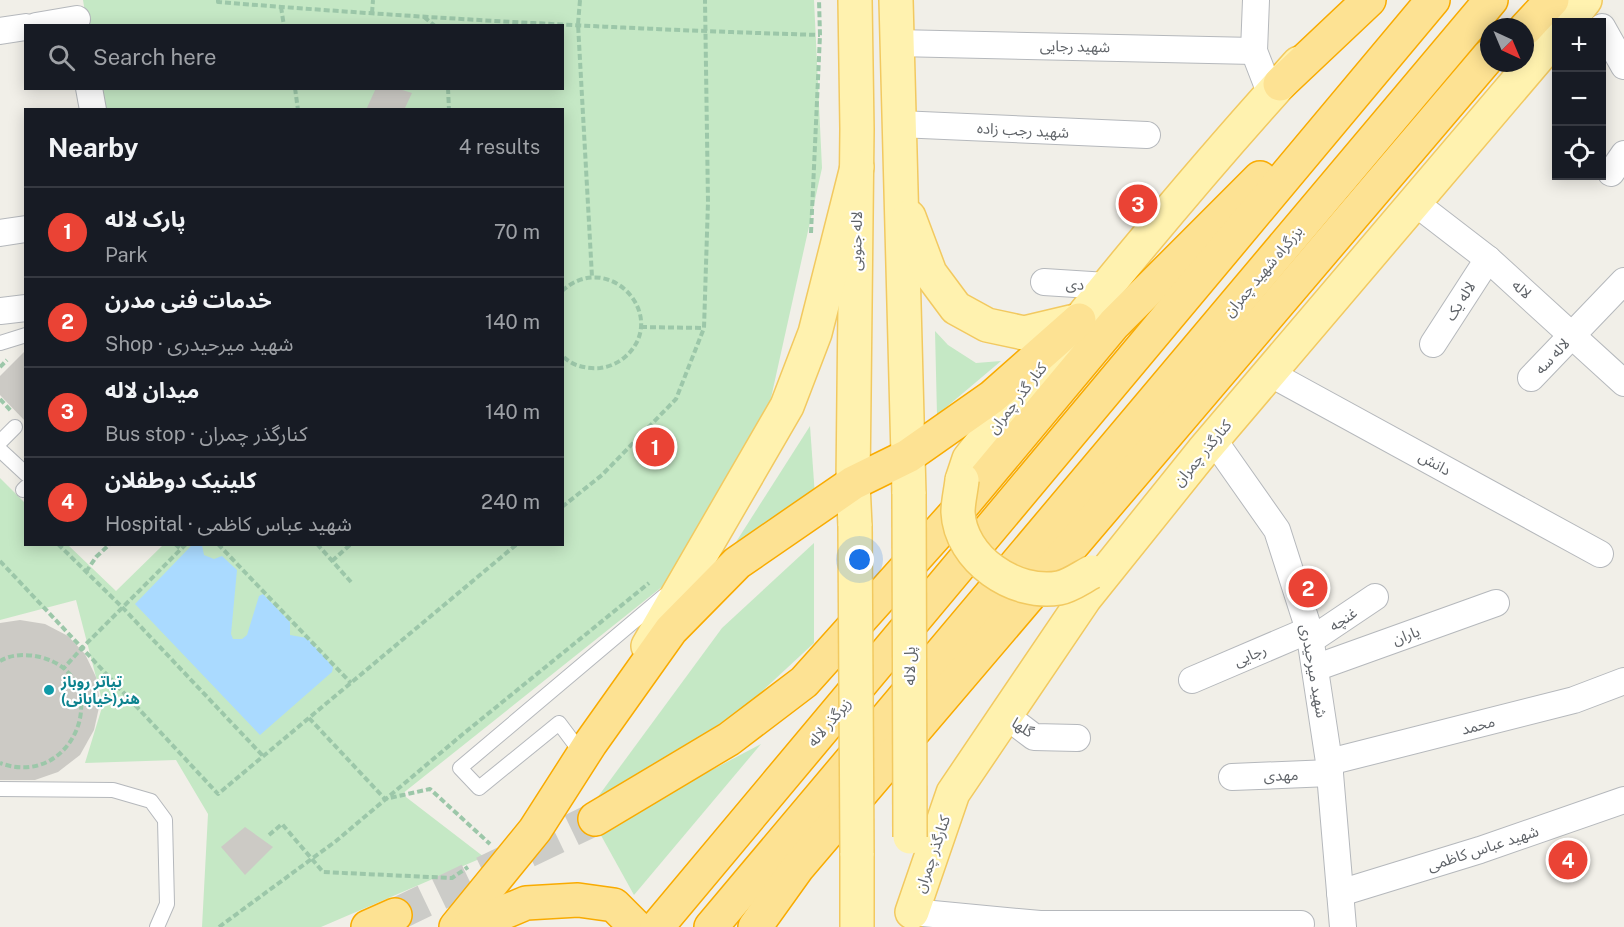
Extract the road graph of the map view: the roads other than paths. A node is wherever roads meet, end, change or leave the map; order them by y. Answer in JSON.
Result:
{"nodes":[{"id":1,"x":855,"y":0,"type":"edge"},
{"id":2,"x":896,"y":0,"type":"edge"},
{"id":3,"x":1256,"y":0,"type":"edge"},
{"id":4,"x":1357,"y":0,"type":"edge"},
{"id":5,"x":1369,"y":0,"type":"edge"},
{"id":6,"x":1491,"y":0,"type":"edge"},
{"id":7,"x":1533,"y":0,"type":"edge"},
{"id":8,"x":1552,"y":0,"type":"edge"},
{"id":9,"x":1585,"y":0,"type":"edge"},
{"id":10,"x":1425,"y":9,"type":"edge"},
{"id":11,"x":76,"y":15,"type":"edge"},
{"id":12,"x":1519,"y":18,"type":"edge"},
{"id":13,"x":1571,"y":18,"type":"edge"},
{"id":14,"x":1596,"y":18,"type":"edge"},
{"id":15,"x":1534,"y":19,"type":"edge"},
{"id":16,"x":43,"y":24,"type":"edge"},
{"id":17,"x":24,"y":27,"type":"edge"},
{"id":18,"x":0,"y":31,"type":"edge"},
{"id":19,"x":1606,"y":34,"type":"edge"},
{"id":20,"x":1552,"y":42,"type":"edge"},
{"id":21,"x":896,"y":43,"type":"junction"},
{"id":22,"x":1624,"y":66,"type":"edge"},
{"id":23,"x":1480,"y":67,"type":"edge"},
{"id":24,"x":1485,"y":72,"type":"edge"},
{"id":25,"x":1266,"y":74,"type":"junction"},
{"id":26,"x":90,"y":90,"type":"edge"},
{"id":27,"x":93,"y":108,"type":"edge"},
{"id":28,"x":899,"y":124,"type":"junction"},
{"id":29,"x":1147,"y":135,"type":"dead end"},
{"id":30,"x":857,"y":168,"type":"junction"},
{"id":31,"x":1379,"y":185,"type":"junction"},
{"id":32,"x":900,"y":191,"type":"junction"},
{"id":33,"x":1414,"y":202,"type":"junction"},
{"id":34,"x":24,"y":229,"type":"edge"},
{"id":35,"x":0,"y":233,"type":"edge"},
{"id":36,"x":1488,"y":259,"type":"junction"},
{"id":37,"x":1624,"y":281,"type":"edge"},
{"id":38,"x":1044,"y":282,"type":"dead end"},
{"id":39,"x":1107,"y":286,"type":"junction"},
{"id":40,"x":24,"y":309,"type":"edge"},
{"id":41,"x":0,"y":311,"type":"edge"},
{"id":42,"x":1079,"y":320,"type":"junction"},
{"id":43,"x":1573,"y":334,"type":"junction"},
{"id":44,"x":24,"y":336,"type":"edge"},
{"id":45,"x":0,"y":344,"type":"edge"},
{"id":46,"x":1433,"y":344,"type":"dead end"},
{"id":47,"x":1619,"y":368,"type":"edge"},
{"id":48,"x":1269,"y":373,"type":"junction"},
{"id":49,"x":1532,"y":378,"type":"dead end"},
{"id":50,"x":15,"y":427,"type":"dead end"},
{"id":51,"x":1213,"y":439,"type":"junction"},
{"id":52,"x":0,"y":442,"type":"edge"},
{"id":53,"x":0,"y":450,"type":"edge"},
{"id":54,"x":908,"y":456,"type":"junction"},
{"id":55,"x":24,"y":472,"type":"edge"},
{"id":56,"x":853,"y":483,"type":"junction"},
{"id":57,"x":1139,"y":531,"type":"junction"},
{"id":58,"x":1600,"y":554,"type":"dead end"},
{"id":59,"x":673,"y":576,"type":"junction"},
{"id":60,"x":1375,"y":597,"type":"dead end"},
{"id":61,"x":1496,"y":603,"type":"dead end"},
{"id":62,"x":1310,"y":635,"type":"junction"},
{"id":63,"x":1315,"y":668,"type":"junction"},
{"id":64,"x":1191,"y":680,"type":"dead end"},
{"id":65,"x":1624,"y":681,"type":"edge"},
{"id":66,"x":1005,"y":715,"type":"junction"},
{"id":67,"x":1077,"y":738,"type":"dead end"},
{"id":68,"x":586,"y":750,"type":"junction"},
{"id":69,"x":1329,"y":768,"type":"junction"},
{"id":70,"x":1232,"y":777,"type":"dead end"},
{"id":71,"x":0,"y":789,"type":"edge"},
{"id":72,"x":1624,"y":800,"type":"edge"},
{"id":73,"x":595,"y":819,"type":"tunnel mouth"},
{"id":74,"x":1340,"y":893,"type":"junction"},
{"id":75,"x":625,"y":916,"type":"edge"},
{"id":76,"x":912,"y":920,"type":"edge"},
{"id":77,"x":1301,"y":924,"type":"dead end"},
{"id":78,"x":158,"y":927,"type":"edge"},
{"id":79,"x":456,"y":927,"type":"edge"},
{"id":80,"x":469,"y":927,"type":"edge"},
{"id":81,"x":657,"y":927,"type":"edge"},
{"id":82,"x":711,"y":927,"type":"edge"},
{"id":83,"x":756,"y":927,"type":"edge"},
{"id":84,"x":857,"y":927,"type":"edge"},
{"id":85,"x":1343,"y":927,"type":"edge"}],
"edges":[{"from":1,"to":30,"type":"main road","name":"لاله جنوبی"},
{"from":2,"to":21,"type":"main road"},
{"from":3,"to":25,"type":"street"},
{"from":4,"to":25,"type":"main road"},
{"from":5,"to":25,"type":"highway"},
{"from":6,"to":82,"type":"highway","name":"بزرگراه شهید چمران"},
{"from":7,"to":12,"type":"highway"},
{"from":8,"to":15,"type":"highway"},
{"from":9,"to":13,"type":"main road"},
{"from":9,"to":14,"type":"street"},
{"from":10,"to":73,"type":"highway"},
{"from":10,"to":81,"type":"highway","name":"زیرگذر لاله"},
{"from":11,"to":16,"type":"street"},
{"from":17,"to":18,"type":"street"},
{"from":19,"to":22,"type":"street"},
{"from":20,"to":33,"type":"main road","name":"کنارگذر چمران"},
{"from":21,"to":25,"type":"street","name":"شهید رجایی"},
{"from":21,"to":28,"type":"main road"},
{"from":23,"to":31,"type":"highway"},
{"from":24,"to":31,"type":"highway"},
{"from":25,"to":39,"type":"main road"},
{"from":26,"to":27,"type":"street"},
{"from":28,"to":29,"type":"street","name":"شهید رجب زاده"},
{"from":28,"to":32,"type":"main road"},
{"from":30,"to":56,"type":"main road","name":"لاله جنوبی"},
{"from":30,"to":59,"type":"main road"},
{"from":31,"to":83,"type":"highway"},
{"from":32,"to":42,"type":"main road"},
{"from":32,"to":54,"type":"main road"},
{"from":33,"to":36,"type":"street","name":"لاله"},
{"from":33,"to":48,"type":"main road","name":"کنارگذر چمران"},
{"from":34,"to":35,"type":"street"},
{"from":36,"to":43,"type":"street","name":"لاله"},
{"from":36,"to":46,"type":"street","name":"لاله یک"},
{"from":37,"to":43,"type":"street","name":"لاله سه"},
{"from":38,"to":39,"type":"street","name":"دی"},
{"from":39,"to":42,"type":"main road"},
{"from":40,"to":41,"type":"street"},
{"from":42,"to":54,"type":"highway"},
{"from":42,"to":57,"type":"main road","name":"کنار گذر چمران","bridge":true},
{"from":43,"to":47,"type":"street","name":"لاله"},
{"from":43,"to":49,"type":"street","name":"لاله سه"},
{"from":44,"to":45,"type":"lane"},
{"from":48,"to":51,"type":"main road","name":"کنارگذر چمران"},
{"from":48,"to":58,"type":"street","name":"دانش"},
{"from":50,"to":52,"type":"lane"},
{"from":51,"to":57,"type":"main road","name":"کنارگذر چمران"},
{"from":51,"to":62,"type":"street","name":"شهید میرحیدری"},
{"from":53,"to":55,"type":"lane"},
{"from":54,"to":56,"type":"highway"},
{"from":54,"to":76,"type":"main road","name":"پل لاله","bridge":true},
{"from":56,"to":68,"type":"highway"},
{"from":56,"to":84,"type":"main road","name":"لاله جنوبی","bridge":true},
{"from":57,"to":66,"type":"main road","name":"کنارگذر چمران"},
{"from":59,"to":68,"type":"main road"},
{"from":59,"to":68,"type":"lane"},
{"from":60,"to":62,"type":"street","name":"غنچه"},
{"from":61,"to":63,"type":"street","name":"یاران"},
{"from":62,"to":63,"type":"street","name":"شهید میرحیدری"},
{"from":62,"to":64,"type":"street","name":"رجایی"},
{"from":63,"to":69,"type":"street","name":"شهید میرحیدری"},
{"from":65,"to":69,"type":"street","name":"محمد"},
{"from":66,"to":67,"type":"street","name":"گلها"},
{"from":66,"to":76,"type":"main road","name":"کنارگذر چمران"},
{"from":68,"to":79,"type":"highway"},
{"from":69,"to":70,"type":"street","name":"مهدی"},
{"from":69,"to":74,"type":"street","name":"شهید میرحیدری"},
{"from":71,"to":78,"type":"lane"},
{"from":72,"to":74,"type":"street","name":"شهید عباس کاظمی"},
{"from":74,"to":85,"type":"street","name":"شهید میرحیدری"},
{"from":75,"to":80,"type":"highway"},
{"from":76,"to":77,"type":"street"}]}
